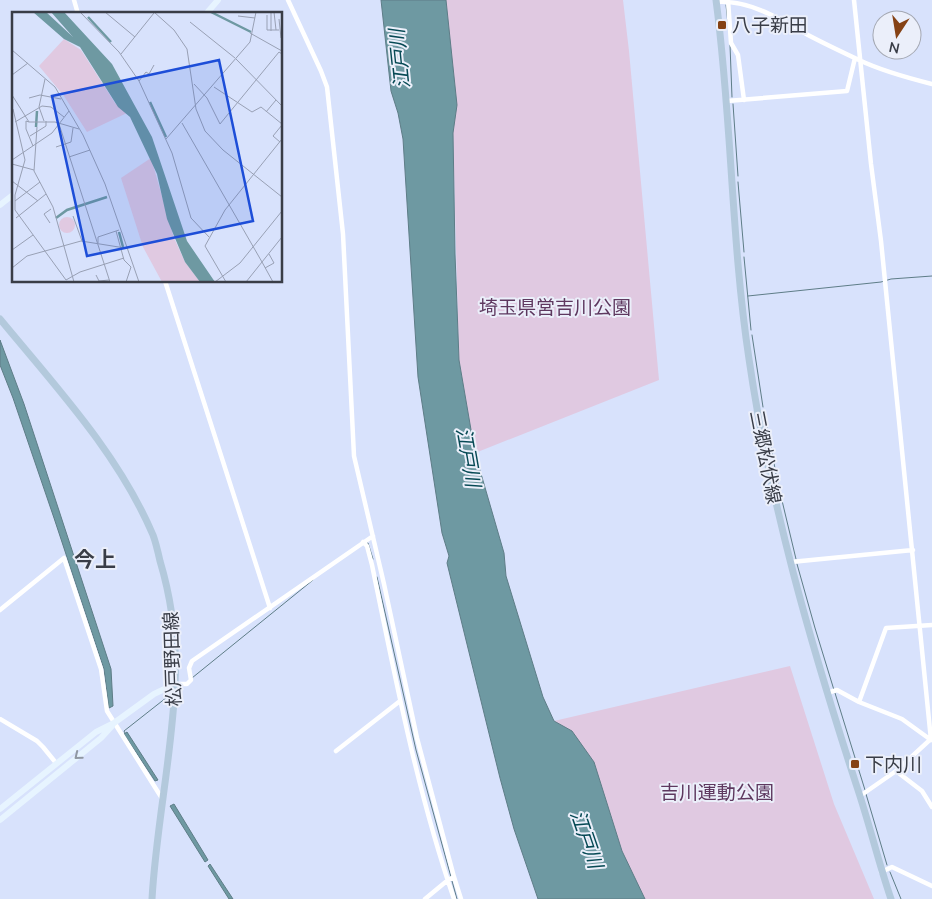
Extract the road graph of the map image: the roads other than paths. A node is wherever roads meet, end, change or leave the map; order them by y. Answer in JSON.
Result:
{"nodes":[{"id":1,"x":218,"y":0,"type":"edge"},
{"id":2,"x":288,"y":0,"type":"edge"},
{"id":3,"x":728,"y":0,"type":"edge"},
{"id":4,"x":854,"y":0,"type":"edge"},
{"id":5,"x":716,"y":1,"type":"edge"},
{"id":6,"x":208,"y":12,"type":"edge"},
{"id":7,"x":855,"y":58,"type":"junction"},
{"id":8,"x":861,"y":61,"type":"junction"},
{"id":9,"x":932,"y":84,"type":"edge"},
{"id":10,"x":744,"y":100,"type":"junction"},
{"id":11,"x":727,"y":101,"type":"junction"},
{"id":12,"x":12,"y":196,"type":"edge"},
{"id":13,"x":0,"y":205,"type":"edge"},
{"id":14,"x":165,"y":282,"type":"edge"},
{"id":15,"x":0,"y":319,"type":"edge"},
{"id":16,"x":373,"y":536,"type":"junction"},
{"id":17,"x":363,"y":542,"type":"junction"},
{"id":18,"x":913,"y":550,"type":"junction"},
{"id":19,"x":791,"y":562,"type":"junction"},
{"id":20,"x":270,"y":608,"type":"junction"},
{"id":21,"x":0,"y":610,"type":"edge"},
{"id":22,"x":932,"y":625,"type":"edge"},
{"id":23,"x":920,"y":626,"type":"junction"},
{"id":24,"x":175,"y":684,"type":"junction"},
{"id":25,"x":829,"y":692,"type":"junction"},
{"id":26,"x":400,"y":701,"type":"junction"},
{"id":27,"x":859,"y":702,"type":"junction"},
{"id":28,"x":0,"y":719,"type":"edge"},
{"id":29,"x":114,"y":724,"type":"junction"},
{"id":30,"x":932,"y":740,"type":"edge"},
{"id":31,"x":336,"y":751,"type":"dead end"},
{"id":32,"x":56,"y":763,"type":"junction"},
{"id":33,"x":896,"y":772,"type":"junction"},
{"id":34,"x":864,"y":794,"type":"junction"},
{"id":35,"x":163,"y":800,"type":"junction"},
{"id":36,"x":932,"y":807,"type":"edge"},
{"id":37,"x":0,"y":809,"type":"edge"},
{"id":38,"x":0,"y":820,"type":"edge"},
{"id":39,"x":882,"y":872,"type":"junction"},
{"id":40,"x":454,"y":877,"type":"junction"},
{"id":41,"x":448,"y":880,"type":"junction"},
{"id":42,"x":932,"y":886,"type":"edge"},
{"id":43,"x":152,"y":899,"type":"edge"},
{"id":44,"x":425,"y":899,"type":"edge"},
{"id":45,"x":454,"y":899,"type":"edge"},
{"id":46,"x":461,"y":899,"type":"edge"},
{"id":47,"x":891,"y":899,"type":"edge"}],
"edges":[{"from":1,"to":6,"type":"street"},
{"from":2,"to":16,"type":"street"},
{"from":3,"to":5,"type":"street"},
{"from":3,"to":7,"type":"street"},
{"from":3,"to":10,"type":"street"},
{"from":4,"to":8,"type":"street"},
{"from":5,"to":11,"type":"main road","name":"三郷松伏線"},
{"from":7,"to":8,"type":"street"},
{"from":7,"to":10,"type":"street"},
{"from":8,"to":9,"type":"street"},
{"from":8,"to":18,"type":"street"},
{"from":10,"to":11,"type":"street"},
{"from":11,"to":19,"type":"main road","name":"三郷松伏線"},
{"from":12,"to":13,"type":"street"},
{"from":14,"to":20,"type":"street"},
{"from":15,"to":24,"type":"main road","name":"松戸野田線"},
{"from":16,"to":17,"type":"street"},
{"from":16,"to":40,"type":"street"},
{"from":17,"to":20,"type":"street"},
{"from":17,"to":26,"type":"street"},
{"from":18,"to":19,"type":"street"},
{"from":18,"to":23,"type":"street"},
{"from":19,"to":25,"type":"main road","name":"三郷松伏線"},
{"from":20,"to":24,"type":"street"},
{"from":21,"to":29,"type":"street"},
{"from":22,"to":23,"type":"street"},
{"from":23,"to":27,"type":"street"},
{"from":23,"to":30,"type":"street"},
{"from":24,"to":29,"type":"street"},
{"from":24,"to":35,"type":"main road","name":"松戸野田線"},
{"from":25,"to":27,"type":"street"},
{"from":25,"to":34,"type":"main road","name":"三郷松伏線"},
{"from":26,"to":31,"type":"street"},
{"from":26,"to":41,"type":"street"},
{"from":27,"to":30,"type":"street"},
{"from":28,"to":32,"type":"street"},
{"from":29,"to":32,"type":"street"},
{"from":29,"to":35,"type":"street"},
{"from":29,"to":38,"type":"street","one_way":true},
{"from":30,"to":33,"type":"street"},
{"from":32,"to":37,"type":"street"},
{"from":33,"to":34,"type":"street"},
{"from":33,"to":36,"type":"street"},
{"from":34,"to":39,"type":"main road","name":"三郷松伏線"},
{"from":35,"to":43,"type":"main road","name":"松戸野田線"},
{"from":39,"to":42,"type":"street"},
{"from":39,"to":47,"type":"main road","name":"三郷松伏線"},
{"from":40,"to":41,"type":"street"},
{"from":40,"to":46,"type":"street"},
{"from":41,"to":44,"type":"street"},
{"from":41,"to":45,"type":"street"}]}
